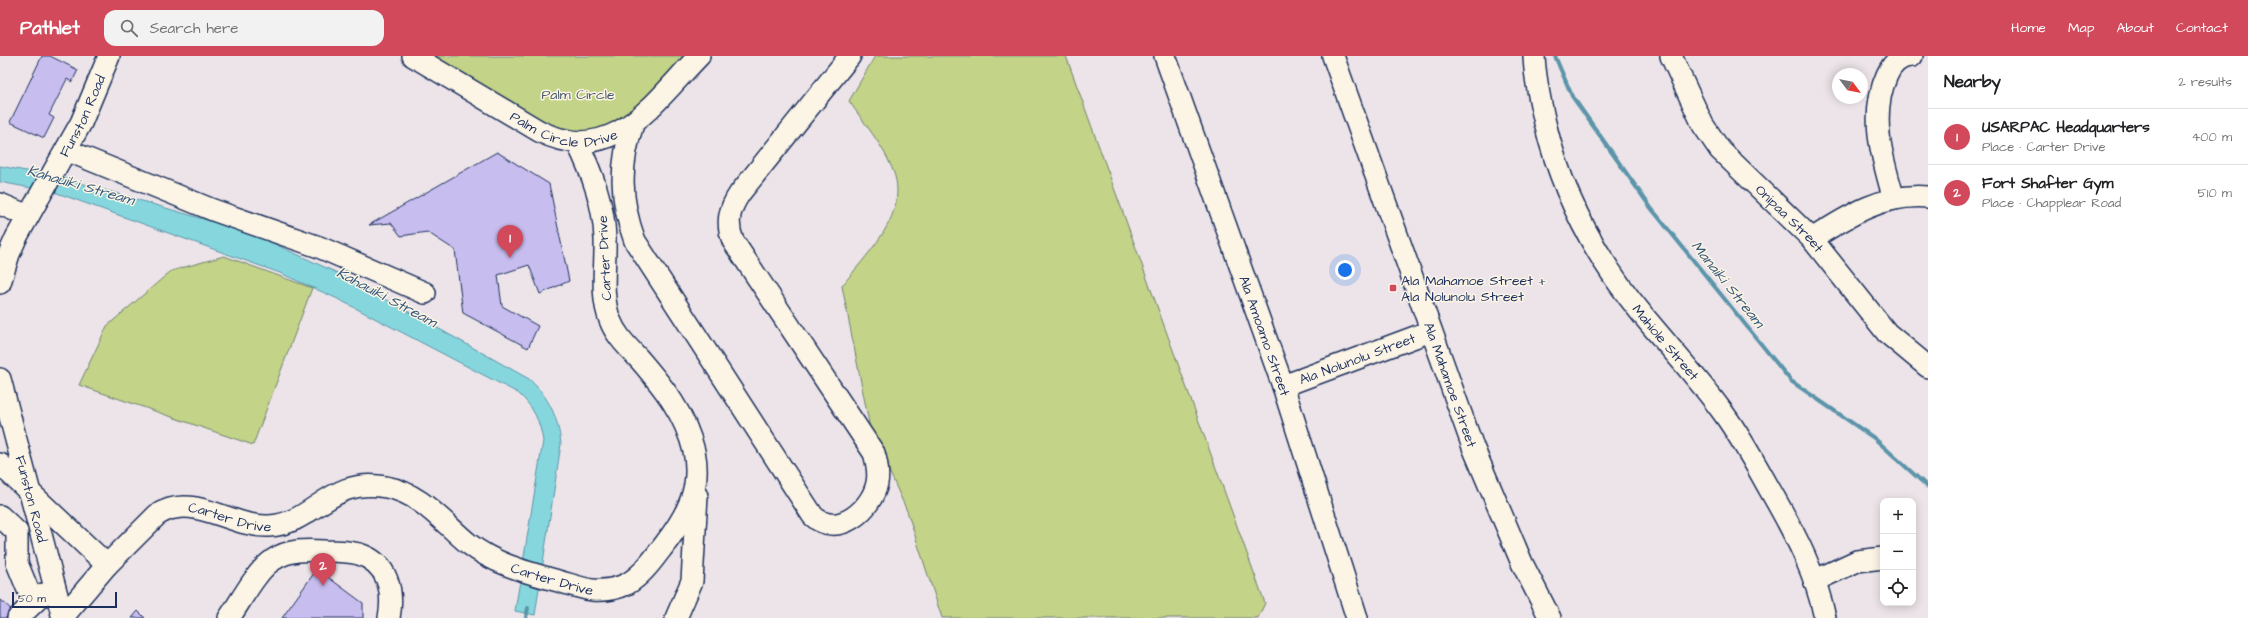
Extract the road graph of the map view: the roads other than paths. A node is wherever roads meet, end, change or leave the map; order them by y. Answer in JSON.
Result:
{"nodes":[{"id":1,"x":109,"y":56,"type":"edge"},
{"id":2,"x":413,"y":56,"type":"edge"},
{"id":3,"x":699,"y":56,"type":"edge"},
{"id":4,"x":850,"y":56,"type":"edge"},
{"id":5,"x":1164,"y":56,"type":"edge"},
{"id":6,"x":1333,"y":56,"type":"edge"},
{"id":7,"x":1534,"y":56,"type":"edge"},
{"id":8,"x":1671,"y":56,"type":"edge"},
{"id":9,"x":1912,"y":56,"type":"edge"},
{"id":10,"x":633,"y":124,"type":"junction"},
{"id":11,"x":577,"y":142,"type":"junction"},
{"id":12,"x":66,"y":150,"type":"junction"},
{"id":13,"x":622,"y":197,"type":"junction"},
{"id":14,"x":1928,"y":197,"type":"edge"},
{"id":15,"x":599,"y":198,"type":"junction"},
{"id":16,"x":1894,"y":198,"type":"junction"},
{"id":17,"x":0,"y":204,"type":"edge"},
{"id":18,"x":32,"y":207,"type":"junction"},
{"id":19,"x":1812,"y":239,"type":"junction"},
{"id":20,"x":0,"y":283,"type":"edge"},
{"id":21,"x":424,"y":293,"type":"dead end"},
{"id":22,"x":1431,"y":331,"type":"junction"},
{"id":23,"x":1928,"y":367,"type":"edge"},
{"id":24,"x":0,"y":379,"type":"edge"},
{"id":25,"x":1283,"y":386,"type":"junction"},
{"id":26,"x":0,"y":464,"type":"edge"},
{"id":27,"x":697,"y":482,"type":"junction"},
{"id":28,"x":30,"y":494,"type":"junction"},
{"id":29,"x":0,"y":516,"type":"edge"},
{"id":30,"x":667,"y":541,"type":"junction"},
{"id":31,"x":695,"y":552,"type":"junction"},
{"id":32,"x":1880,"y":558,"type":"edge"},
{"id":33,"x":8,"y":561,"type":"edge"},
{"id":34,"x":107,"y":566,"type":"junction"},
{"id":35,"x":1816,"y":580,"type":"junction"},
{"id":36,"x":54,"y":585,"type":"junction"},
{"id":37,"x":33,"y":602,"type":"junction"},
{"id":38,"x":18,"y":618,"type":"edge"},
{"id":39,"x":62,"y":618,"type":"edge"},
{"id":40,"x":229,"y":618,"type":"edge"},
{"id":41,"x":388,"y":618,"type":"edge"},
{"id":42,"x":676,"y":618,"type":"edge"},
{"id":43,"x":1357,"y":618,"type":"edge"},
{"id":44,"x":1550,"y":618,"type":"edge"},
{"id":45,"x":1825,"y":618,"type":"edge"}],
"edges":[{"from":1,"to":12,"type":"street","name":"Funston Road"},
{"from":2,"to":11,"type":"street","name":"Palm Circle Drive"},
{"from":3,"to":10,"type":"street","name":"Palm Circle Drive"},
{"from":4,"to":13,"type":"street"},
{"from":5,"to":25,"type":"street","name":"Ala Amoamo Street"},
{"from":6,"to":22,"type":"street","name":"Ala Mahamoe Street"},
{"from":7,"to":35,"type":"street","name":"Mahiole Street"},
{"from":8,"to":19,"type":"street","name":"Onipaa Street"},
{"from":9,"to":16,"type":"street"},
{"from":10,"to":11,"type":"street","name":"Palm Circle Drive"},
{"from":10,"to":13,"type":"street"},
{"from":11,"to":15,"type":"street","name":"Carter Drive"},
{"from":12,"to":18,"type":"street","name":"Funston Road"},
{"from":12,"to":21,"type":"street"},
{"from":13,"to":15,"type":"street"},
{"from":14,"to":16,"type":"street"},
{"from":15,"to":27,"type":"street","name":"Carter Drive"},
{"from":16,"to":19,"type":"street"},
{"from":17,"to":18,"type":"street"},
{"from":18,"to":20,"type":"street","name":"Funston Road"},
{"from":19,"to":23,"type":"street","name":"Onipaa Street"},
{"from":22,"to":25,"type":"street","name":"Ala Nolunolu Street"},
{"from":22,"to":44,"type":"street","name":"Ala Mahamoe Street"},
{"from":24,"to":28,"type":"street","name":"Funston Road"},
{"from":25,"to":43,"type":"street","name":"Ala Amoamo Street"},
{"from":26,"to":28,"type":"street"},
{"from":27,"to":30,"type":"street","name":"Carter Drive"},
{"from":27,"to":31,"type":"street"},
{"from":28,"to":34,"type":"street"},
{"from":28,"to":36,"type":"street","name":"Funston Road"},
{"from":29,"to":33,"type":"street"},
{"from":30,"to":31,"type":"street"},
{"from":30,"to":34,"type":"street","name":"Carter Drive"},
{"from":31,"to":42,"type":"street"},
{"from":32,"to":35,"type":"street"},
{"from":33,"to":37,"type":"street"},
{"from":34,"to":39,"type":"street","name":"Carter Drive"},
{"from":35,"to":45,"type":"street","name":"Mahiole Street"},
{"from":36,"to":37,"type":"street"},
{"from":36,"to":39,"type":"street","name":"Funston Road"},
{"from":37,"to":38,"type":"street"},
{"from":40,"to":41,"type":"street"}]}
